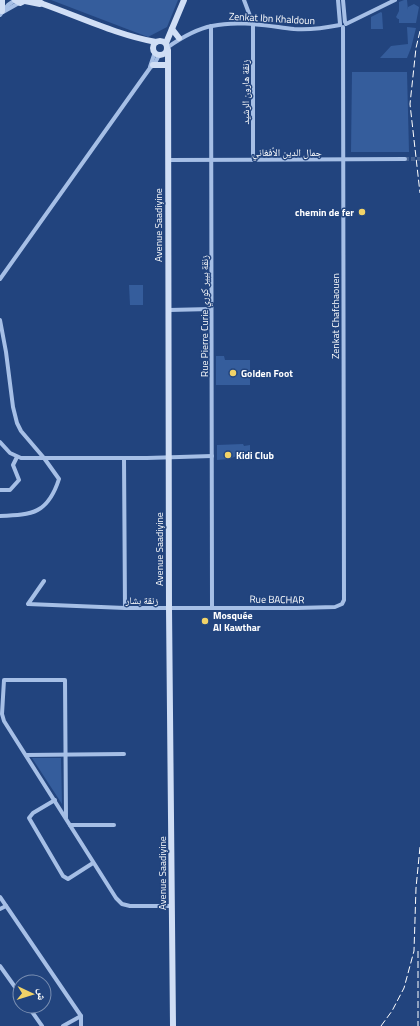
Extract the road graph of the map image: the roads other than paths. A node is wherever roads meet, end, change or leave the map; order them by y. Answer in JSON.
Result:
{"nodes":[{"id":1,"x":2,"y":0,"type":"edge"},
{"id":2,"x":36,"y":0,"type":"edge"},
{"id":3,"x":184,"y":0,"type":"edge"},
{"id":4,"x":244,"y":0,"type":"edge"},
{"id":5,"x":338,"y":0,"type":"edge"},
{"id":6,"x":343,"y":0,"type":"edge"},
{"id":7,"x":394,"y":0,"type":"edge"},
{"id":8,"x":20,"y":1,"type":"edge"},
{"id":9,"x":43,"y":4,"type":"junction"},
{"id":10,"x":1,"y":13,"type":"edge"},
{"id":11,"x":253,"y":24,"type":"junction"},
{"id":12,"x":343,"y":24,"type":"junction"},
{"id":13,"x":211,"y":26,"type":"junction"},
{"id":14,"x":173,"y":27,"type":"junction"},
{"id":15,"x":180,"y":38,"type":"junction"},
{"id":16,"x":140,"y":39,"type":"junction"},
{"id":17,"x":164,"y":44,"type":"junction"},
{"id":18,"x":157,"y":53,"type":"junction"},
{"id":19,"x":164,"y":65,"type":"junction"},
{"id":20,"x":152,"y":66,"type":"junction"},
{"id":21,"x":167,"y":72,"type":"junction"},
{"id":22,"x":343,"y":159,"type":"junction"},
{"id":23,"x":405,"y":159,"type":"tunnel mouth"},
{"id":24,"x":168,"y":160,"type":"junction"},
{"id":25,"x":212,"y":160,"type":"junction"},
{"id":26,"x":253,"y":160,"type":"junction"},
{"id":27,"x":3,"y":274,"type":"junction"},
{"id":28,"x":0,"y":279,"type":"edge"},
{"id":29,"x":0,"y":284,"type":"edge"},
{"id":30,"x":211,"y":309,"type":"junction"},
{"id":31,"x":168,"y":310,"type":"junction"},
{"id":32,"x":0,"y":320,"type":"edge"},
{"id":33,"x":0,"y":442,"type":"edge"},
{"id":34,"x":212,"y":456,"type":"junction"},
{"id":35,"x":17,"y":457,"type":"junction"},
{"id":36,"x":44,"y":458,"type":"junction"},
{"id":37,"x":124,"y":458,"type":"junction"},
{"id":38,"x":169,"y":458,"type":"junction"},
{"id":39,"x":0,"y":490,"type":"edge"},
{"id":40,"x":0,"y":516,"type":"edge"},
{"id":41,"x":44,"y":581,"type":"dead end"},
{"id":42,"x":342,"y":604,"type":"joint"},
{"id":43,"x":212,"y":607,"type":"junction"},
{"id":44,"x":126,"y":608,"type":"junction"},
{"id":45,"x":169,"y":608,"type":"junction"},
{"id":46,"x":124,"y":754,"type":"dead end"},
{"id":47,"x":26,"y":755,"type":"junction"},
{"id":48,"x":65,"y":755,"type":"junction"},
{"id":49,"x":55,"y":800,"type":"junction"},
{"id":50,"x":66,"y":818,"type":"junction"},
{"id":51,"x":70,"y":824,"type":"junction"},
{"id":52,"x":114,"y":825,"type":"dead end"},
{"id":53,"x":93,"y":863,"type":"junction"},
{"id":54,"x":0,"y":897,"type":"edge"},
{"id":55,"x":6,"y":906,"type":"junction"},
{"id":56,"x":172,"y":906,"type":"junction"},
{"id":57,"x":0,"y":909,"type":"edge"},
{"id":58,"x":0,"y":966,"type":"edge"},
{"id":59,"x":12,"y":983,"type":"edge"},
{"id":60,"x":34,"y":1014,"type":"edge"},
{"id":61,"x":81,"y":1016,"type":"junction"},
{"id":62,"x":42,"y":1026,"type":"edge"},
{"id":63,"x":63,"y":1026,"type":"edge"},
{"id":64,"x":81,"y":1026,"type":"edge"},
{"id":65,"x":173,"y":1026,"type":"edge"}],
"edges":[{"from":1,"to":10,"type":"main road"},
{"from":2,"to":9,"type":"main road"},
{"from":3,"to":14,"type":"main road"},
{"from":4,"to":11,"type":"street"},
{"from":5,"to":12,"type":"street"},
{"from":6,"to":12,"type":"street"},
{"from":7,"to":12,"type":"street","name":"Zenkat Ibn Khaldoun"},
{"from":8,"to":9,"type":"main road"},
{"from":8,"to":10,"type":"street"},
{"from":9,"to":16,"type":"main road"},
{"from":11,"to":12,"type":"street","name":"Zenkat Ibn Khaldoun"},
{"from":11,"to":13,"type":"street","name":"Zenkat Ibn Khaldoun"},
{"from":11,"to":26,"type":"street","name":"زنقة هارون الرشيد"},
{"from":12,"to":22,"type":"street","name":"Zenkat Chafchaouen"},
{"from":13,"to":15,"type":"street","name":"Zenkat Ibn Khaldoun"},
{"from":13,"to":25,"type":"street","name":"Rue Pierre Curie زنقة بيير كوري"},
{"from":14,"to":15,"type":"main road"},
{"from":14,"to":17,"type":"main road"},
{"from":15,"to":17,"type":"street","name":"Zenkat Ibn Khaldoun"},
{"from":16,"to":17,"type":"main road"},
{"from":16,"to":18,"type":"main road"},
{"from":17,"to":18,"type":"main road"},
{"from":17,"to":18,"type":"main road"},
{"from":17,"to":21,"type":"main road","name":"Avenue Saadiyine"},
{"from":18,"to":19,"type":"main road","name":"Avenue Saadiyine"},
{"from":18,"to":20,"type":"street"},
{"from":19,"to":20,"type":"main road"},
{"from":19,"to":21,"type":"main road","name":"Avenue Saadiyine"},
{"from":20,"to":27,"type":"street"},
{"from":21,"to":24,"type":"main road","name":"Avenue Saadiyine"},
{"from":22,"to":23,"type":"street","name":"جمال الدين الأفغاني"},
{"from":22,"to":26,"type":"street","name":"جمال الدين الأفغاني"},
{"from":22,"to":42,"type":"street","name":"Zenkat Chafchaouen"},
{"from":24,"to":25,"type":"street","name":"جمال الدين الأفغاني"},
{"from":24,"to":31,"type":"main road","name":"Avenue Saadiyine"},
{"from":25,"to":26,"type":"street","name":"جمال الدين الأفغاني"},
{"from":25,"to":30,"type":"street","name":"Rue Pierre Curie زنقة بيير كوري"},
{"from":27,"to":28,"type":"street"},
{"from":27,"to":29,"type":"street"},
{"from":30,"to":31,"type":"street"},
{"from":30,"to":34,"type":"street","name":"Rue Pierre Curie زنقة بيير كوري"},
{"from":31,"to":38,"type":"main road","name":"Avenue Saadiyine"},
{"from":32,"to":36,"type":"street"},
{"from":33,"to":35,"type":"street"},
{"from":34,"to":38,"type":"street"},
{"from":34,"to":43,"type":"street","name":"Rue Pierre Curie زنقة بيير كوري"},
{"from":35,"to":36,"type":"street"},
{"from":35,"to":39,"type":"street"},
{"from":36,"to":37,"type":"street"},
{"from":36,"to":40,"type":"street"},
{"from":37,"to":38,"type":"street"},
{"from":37,"to":44,"type":"street"},
{"from":38,"to":45,"type":"main road","name":"Avenue Saadiyine"},
{"from":41,"to":44,"type":"street","name":"زنقة بشار"},
{"from":42,"to":43,"type":"street","name":"Rue BACHAR"},
{"from":43,"to":45,"type":"street","name":"زنقة بشار"},
{"from":44,"to":45,"type":"street","name":"زنقة بشار"},
{"from":45,"to":56,"type":"main road","name":"Avenue Saadiyine"},
{"from":46,"to":48,"type":"street"},
{"from":47,"to":48,"type":"street"},
{"from":47,"to":48,"type":"street"},
{"from":47,"to":49,"type":"street"},
{"from":48,"to":50,"type":"street"},
{"from":49,"to":50,"type":"street"},
{"from":49,"to":53,"type":"street"},
{"from":50,"to":51,"type":"street"},
{"from":51,"to":52,"type":"street"},
{"from":51,"to":53,"type":"street"},
{"from":53,"to":56,"type":"street"},
{"from":54,"to":55,"type":"street"},
{"from":55,"to":57,"type":"street"},
{"from":55,"to":61,"type":"street"},
{"from":56,"to":65,"type":"main road","name":"Avenue Saadiyine"},
{"from":58,"to":59,"type":"street"},
{"from":60,"to":62,"type":"street"},
{"from":61,"to":63,"type":"street"},
{"from":61,"to":64,"type":"street"}]}
